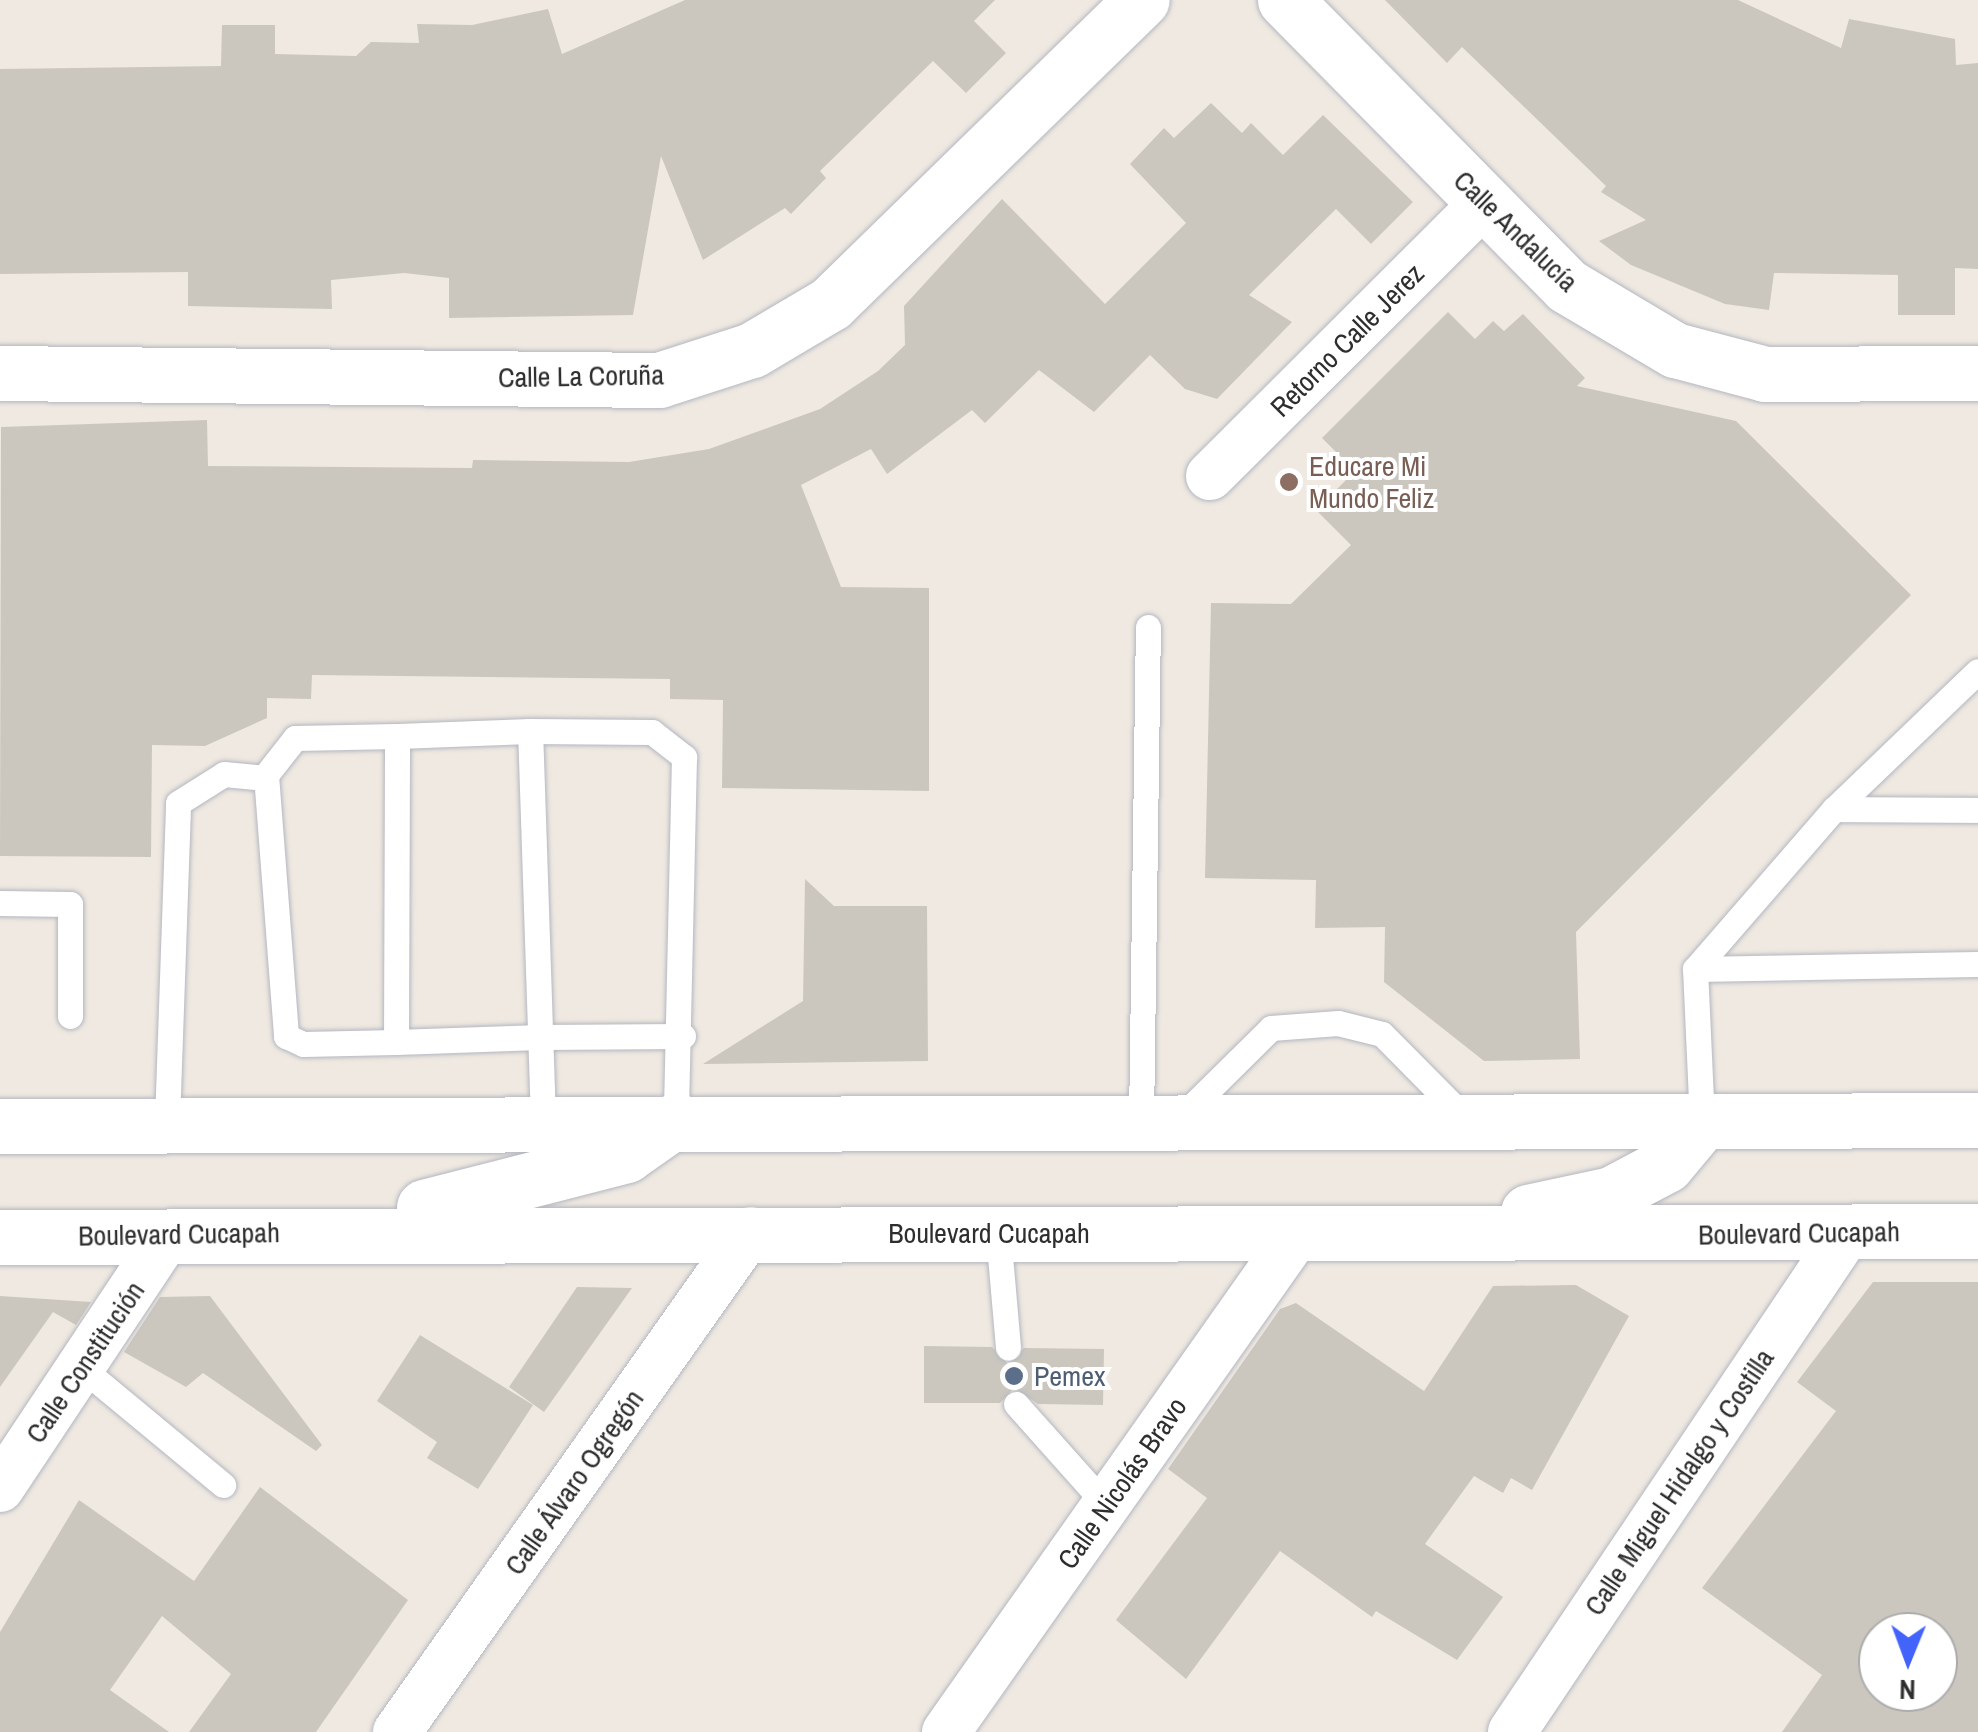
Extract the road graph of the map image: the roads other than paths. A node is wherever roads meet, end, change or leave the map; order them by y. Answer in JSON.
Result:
{"nodes":[{"id":1,"x":1142,"y":0,"type":"edge"},
{"id":2,"x":1285,"y":0,"type":"edge"},
{"id":3,"x":1484,"y":203,"type":"junction"},
{"id":4,"x":1978,"y":372,"type":"edge"},
{"id":5,"x":0,"y":373,"type":"edge"},
{"id":6,"x":1210,"y":476,"type":"dead end"},
{"id":7,"x":1148,"y":627,"type":"dead end"},
{"id":8,"x":1978,"y":671,"type":"edge"},
{"id":9,"x":530,"y":731,"type":"junction"},
{"id":10,"x":397,"y":736,"type":"junction"},
{"id":11,"x":266,"y":778,"type":"junction"},
{"id":12,"x":1834,"y":810,"type":"junction"},
{"id":13,"x":1978,"y":810,"type":"edge"},
{"id":14,"x":0,"y":903,"type":"edge"},
{"id":15,"x":1978,"y":964,"type":"edge"},
{"id":16,"x":1695,"y":969,"type":"junction"},
{"id":17,"x":70,"y":1016,"type":"dead end"},
{"id":18,"x":683,"y":1036,"type":"junction"},
{"id":19,"x":540,"y":1038,"type":"junction"},
{"id":20,"x":396,"y":1042,"type":"junction"},
{"id":21,"x":543,"y":1120,"type":"junction"},
{"id":22,"x":676,"y":1120,"type":"junction"},
{"id":23,"x":1978,"y":1120,"type":"edge"},
{"id":24,"x":1158,"y":1121,"type":"junction"},
{"id":25,"x":166,"y":1122,"type":"junction"},
{"id":26,"x":1468,"y":1122,"type":"junction"},
{"id":27,"x":1702,"y":1122,"type":"junction"},
{"id":28,"x":0,"y":1126,"type":"edge"},
{"id":29,"x":308,"y":1231,"type":"junction"},
{"id":30,"x":751,"y":1231,"type":"junction"},
{"id":31,"x":1978,"y":1231,"type":"edge"},
{"id":32,"x":998,"y":1233,"type":"junction"},
{"id":33,"x":1847,"y":1233,"type":"junction"},
{"id":34,"x":168,"y":1234,"type":"junction"},
{"id":35,"x":1297,"y":1234,"type":"junction"},
{"id":36,"x":1413,"y":1236,"type":"junction"},
{"id":37,"x":0,"y":1237,"type":"edge"},
{"id":38,"x":1008,"y":1348,"type":"dead end"},
{"id":39,"x":82,"y":1369,"type":"junction"},
{"id":40,"x":1016,"y":1404,"type":"dead end"},
{"id":41,"x":224,"y":1485,"type":"dead end"},
{"id":42,"x":0,"y":1488,"type":"edge"},
{"id":43,"x":1106,"y":1505,"type":"junction"},
{"id":44,"x":397,"y":1732,"type":"edge"},
{"id":45,"x":946,"y":1732,"type":"edge"},
{"id":46,"x":1512,"y":1732,"type":"edge"}],
"edges":[{"from":1,"to":5,"type":"main road","name":"Calle La Coruña"},
{"from":2,"to":3,"type":"main road","name":"Calle Andalucía"},
{"from":3,"to":4,"type":"main road","name":"Calle Andalucía"},
{"from":3,"to":6,"type":"street","name":"Retorno Calle Jerez"},
{"from":7,"to":24,"type":"lane"},
{"from":8,"to":12,"type":"lane"},
{"from":9,"to":10,"type":"lane"},
{"from":9,"to":18,"type":"lane"},
{"from":9,"to":19,"type":"lane"},
{"from":10,"to":11,"type":"lane"},
{"from":10,"to":20,"type":"lane"},
{"from":11,"to":20,"type":"lane"},
{"from":11,"to":25,"type":"lane"},
{"from":12,"to":13,"type":"lane"},
{"from":12,"to":16,"type":"lane"},
{"from":14,"to":17,"type":"lane"},
{"from":15,"to":16,"type":"lane"},
{"from":16,"to":27,"type":"lane"},
{"from":18,"to":19,"type":"lane"},
{"from":18,"to":22,"type":"lane"},
{"from":19,"to":20,"type":"lane"},
{"from":19,"to":21,"type":"lane"},
{"from":21,"to":22,"type":"main road"},
{"from":21,"to":25,"type":"main road"},
{"from":22,"to":24,"type":"main road"},
{"from":22,"to":29,"type":"main road"},
{"from":23,"to":27,"type":"main road"},
{"from":24,"to":26,"type":"main road"},
{"from":24,"to":26,"type":"lane"},
{"from":25,"to":28,"type":"main road"},
{"from":26,"to":27,"type":"main road"},
{"from":27,"to":36,"type":"main road"},
{"from":29,"to":30,"type":"main road","name":"Boulevard Cucapah"},
{"from":29,"to":34,"type":"main road","name":"Boulevard Cucapah"},
{"from":30,"to":32,"type":"main road","name":"Boulevard Cucapah"},
{"from":30,"to":44,"type":"street","name":"Calle Álvaro Ogregón"},
{"from":31,"to":33,"type":"main road","name":"Boulevard Cucapah"},
{"from":32,"to":35,"type":"main road","name":"Boulevard Cucapah"},
{"from":32,"to":38,"type":"lane"},
{"from":33,"to":36,"type":"main road","name":"Boulevard Cucapah"},
{"from":33,"to":46,"type":"street","name":"Calle Miguel Hidalgo y Costilla"},
{"from":34,"to":37,"type":"main road","name":"Boulevard Cucapah"},
{"from":34,"to":39,"type":"street","name":"Calle Constitución"},
{"from":35,"to":36,"type":"main road","name":"Boulevard Cucapah"},
{"from":35,"to":43,"type":"street","name":"Calle Nicolás Bravo"},
{"from":39,"to":41,"type":"lane"},
{"from":39,"to":42,"type":"street","name":"Calle Constitución"},
{"from":40,"to":43,"type":"lane"},
{"from":43,"to":45,"type":"street","name":"Calle Nicolás Bravo"}]}
